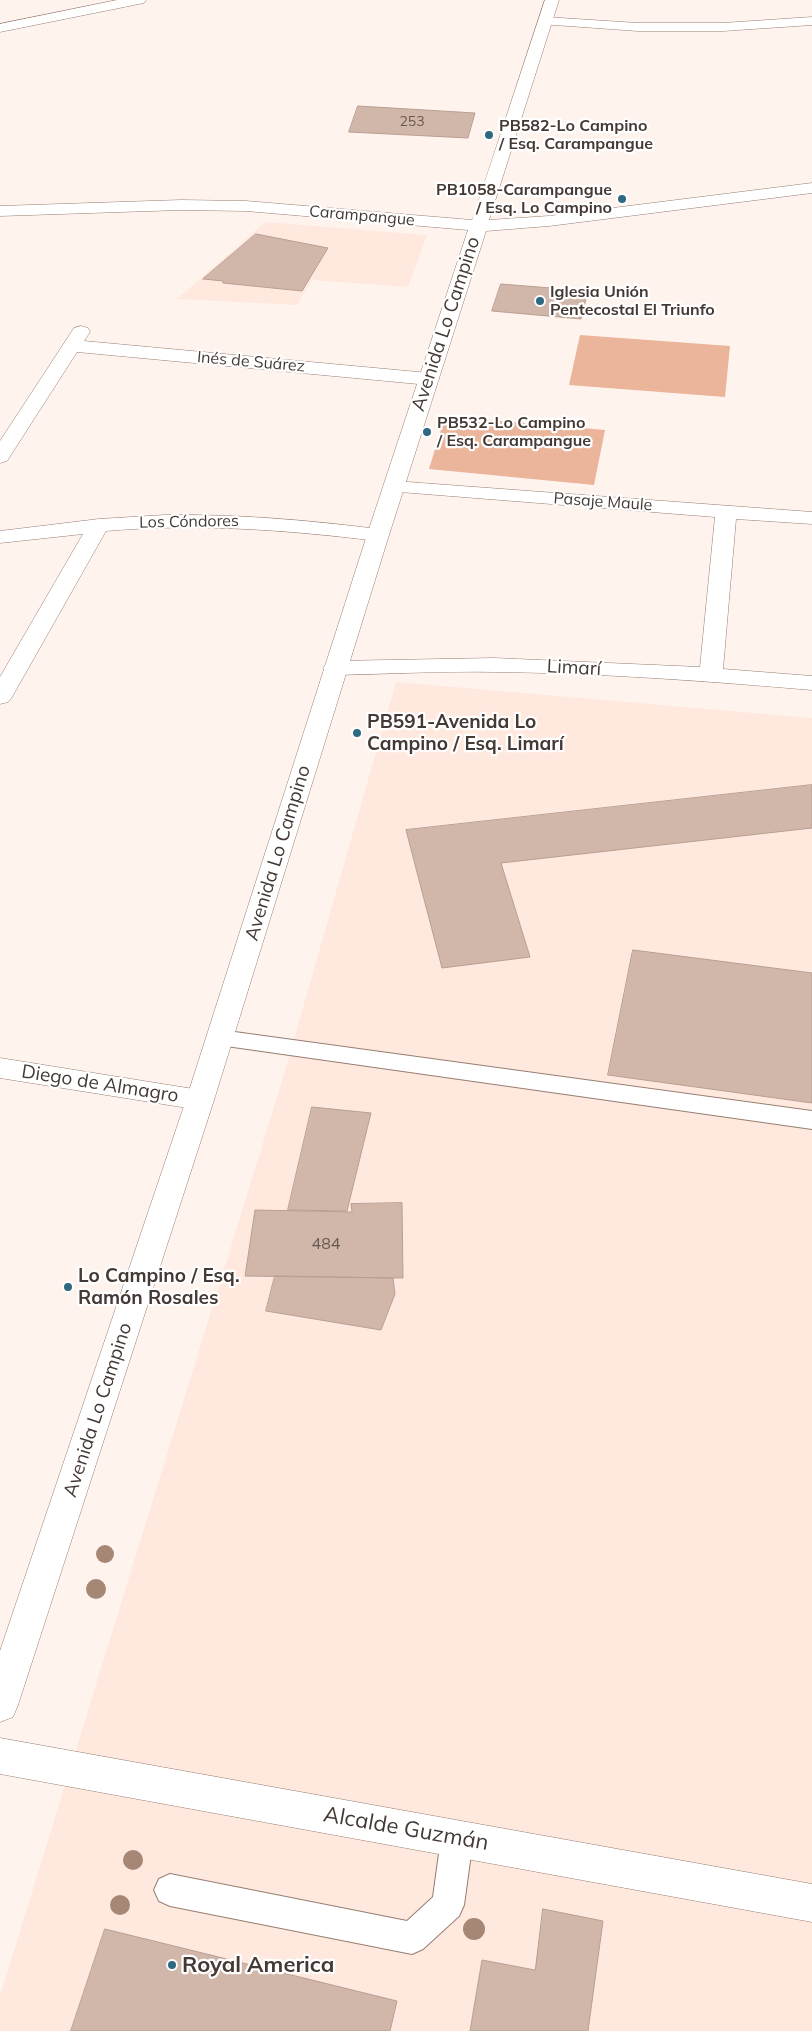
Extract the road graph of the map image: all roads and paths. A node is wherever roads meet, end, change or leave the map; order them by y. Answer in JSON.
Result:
{"nodes":[{"id":1,"x":139,"y":0,"type":"edge"},
{"id":2,"x":548,"y":11,"type":"edge"},
{"id":3,"x":812,"y":21,"type":"edge"},
{"id":4,"x":0,"y":28,"type":"edge"},
{"id":5,"x":812,"y":188,"type":"edge"},
{"id":6,"x":0,"y":211,"type":"edge"},
{"id":7,"x":477,"y":226,"type":"junction"},
{"id":8,"x":429,"y":379,"type":"junction"},
{"id":9,"x":0,"y":457,"type":"edge"},
{"id":10,"x":394,"y":487,"type":"junction"},
{"id":11,"x":726,"y":511,"type":"junction"},
{"id":12,"x":812,"y":518,"type":"edge"},
{"id":13,"x":99,"y":525,"type":"junction"},
{"id":14,"x":378,"y":535,"type":"junction"},
{"id":15,"x":0,"y":537,"type":"edge"},
{"id":16,"x":336,"y":668,"type":"junction"},
{"id":17,"x":711,"y":676,"type":"junction"},
{"id":18,"x":812,"y":683,"type":"edge"},
{"id":19,"x":0,"y":697,"type":"edge"},
{"id":20,"x":220,"y":1038,"type":"junction"},
{"id":21,"x":0,"y":1068,"type":"edge"},
{"id":22,"x":200,"y":1100,"type":"junction"},
{"id":23,"x":812,"y":1120,"type":"edge"},
{"id":24,"x":0,"y":1705,"type":"edge"},
{"id":25,"x":0,"y":1756,"type":"edge"},
{"id":26,"x":457,"y":1839,"type":"junction"},
{"id":27,"x":170,"y":1890,"type":"dead end"},
{"id":28,"x":812,"y":1903,"type":"edge"}],
"edges":[{"from":1,"to":4,"type":"street"},
{"from":2,"to":3,"type":"street"},
{"from":2,"to":7,"type":"street","name":"Avenida Lo Campino"},
{"from":5,"to":7,"type":"street","name":"Carampangue"},
{"from":6,"to":7,"type":"street","name":"Carampangue"},
{"from":7,"to":8,"type":"street","name":"Avenida Lo Campino"},
{"from":8,"to":9,"type":"street","name":"Inés de Suárez"},
{"from":8,"to":10,"type":"street","name":"Avenida Lo Campino"},
{"from":10,"to":11,"type":"street","name":"Pasaje Maule"},
{"from":10,"to":14,"type":"street","name":"Avenida Lo Campino"},
{"from":11,"to":12,"type":"street","name":"Pasaje Maule"},
{"from":11,"to":17,"type":"street"},
{"from":13,"to":14,"type":"street","name":"Los Cóndores"},
{"from":13,"to":15,"type":"street","name":"Los Cóndores"},
{"from":13,"to":19,"type":"street"},
{"from":14,"to":16,"type":"street","name":"Avenida Lo Campino"},
{"from":16,"to":17,"type":"street","name":"Limarí"},
{"from":16,"to":20,"type":"street","name":"Avenida Lo Campino"},
{"from":17,"to":18,"type":"street","name":"Limarí"},
{"from":20,"to":22,"type":"street","name":"Avenida Lo Campino"},
{"from":20,"to":23,"type":"lane"},
{"from":21,"to":22,"type":"street","name":"Diego de Almagro"},
{"from":22,"to":24,"type":"street","name":"Avenida Lo Campino"},
{"from":25,"to":26,"type":"street","name":"Alcalde Guzmán"},
{"from":26,"to":27,"type":"lane"},
{"from":26,"to":28,"type":"street","name":"Alcalde Guzmán"}]}
